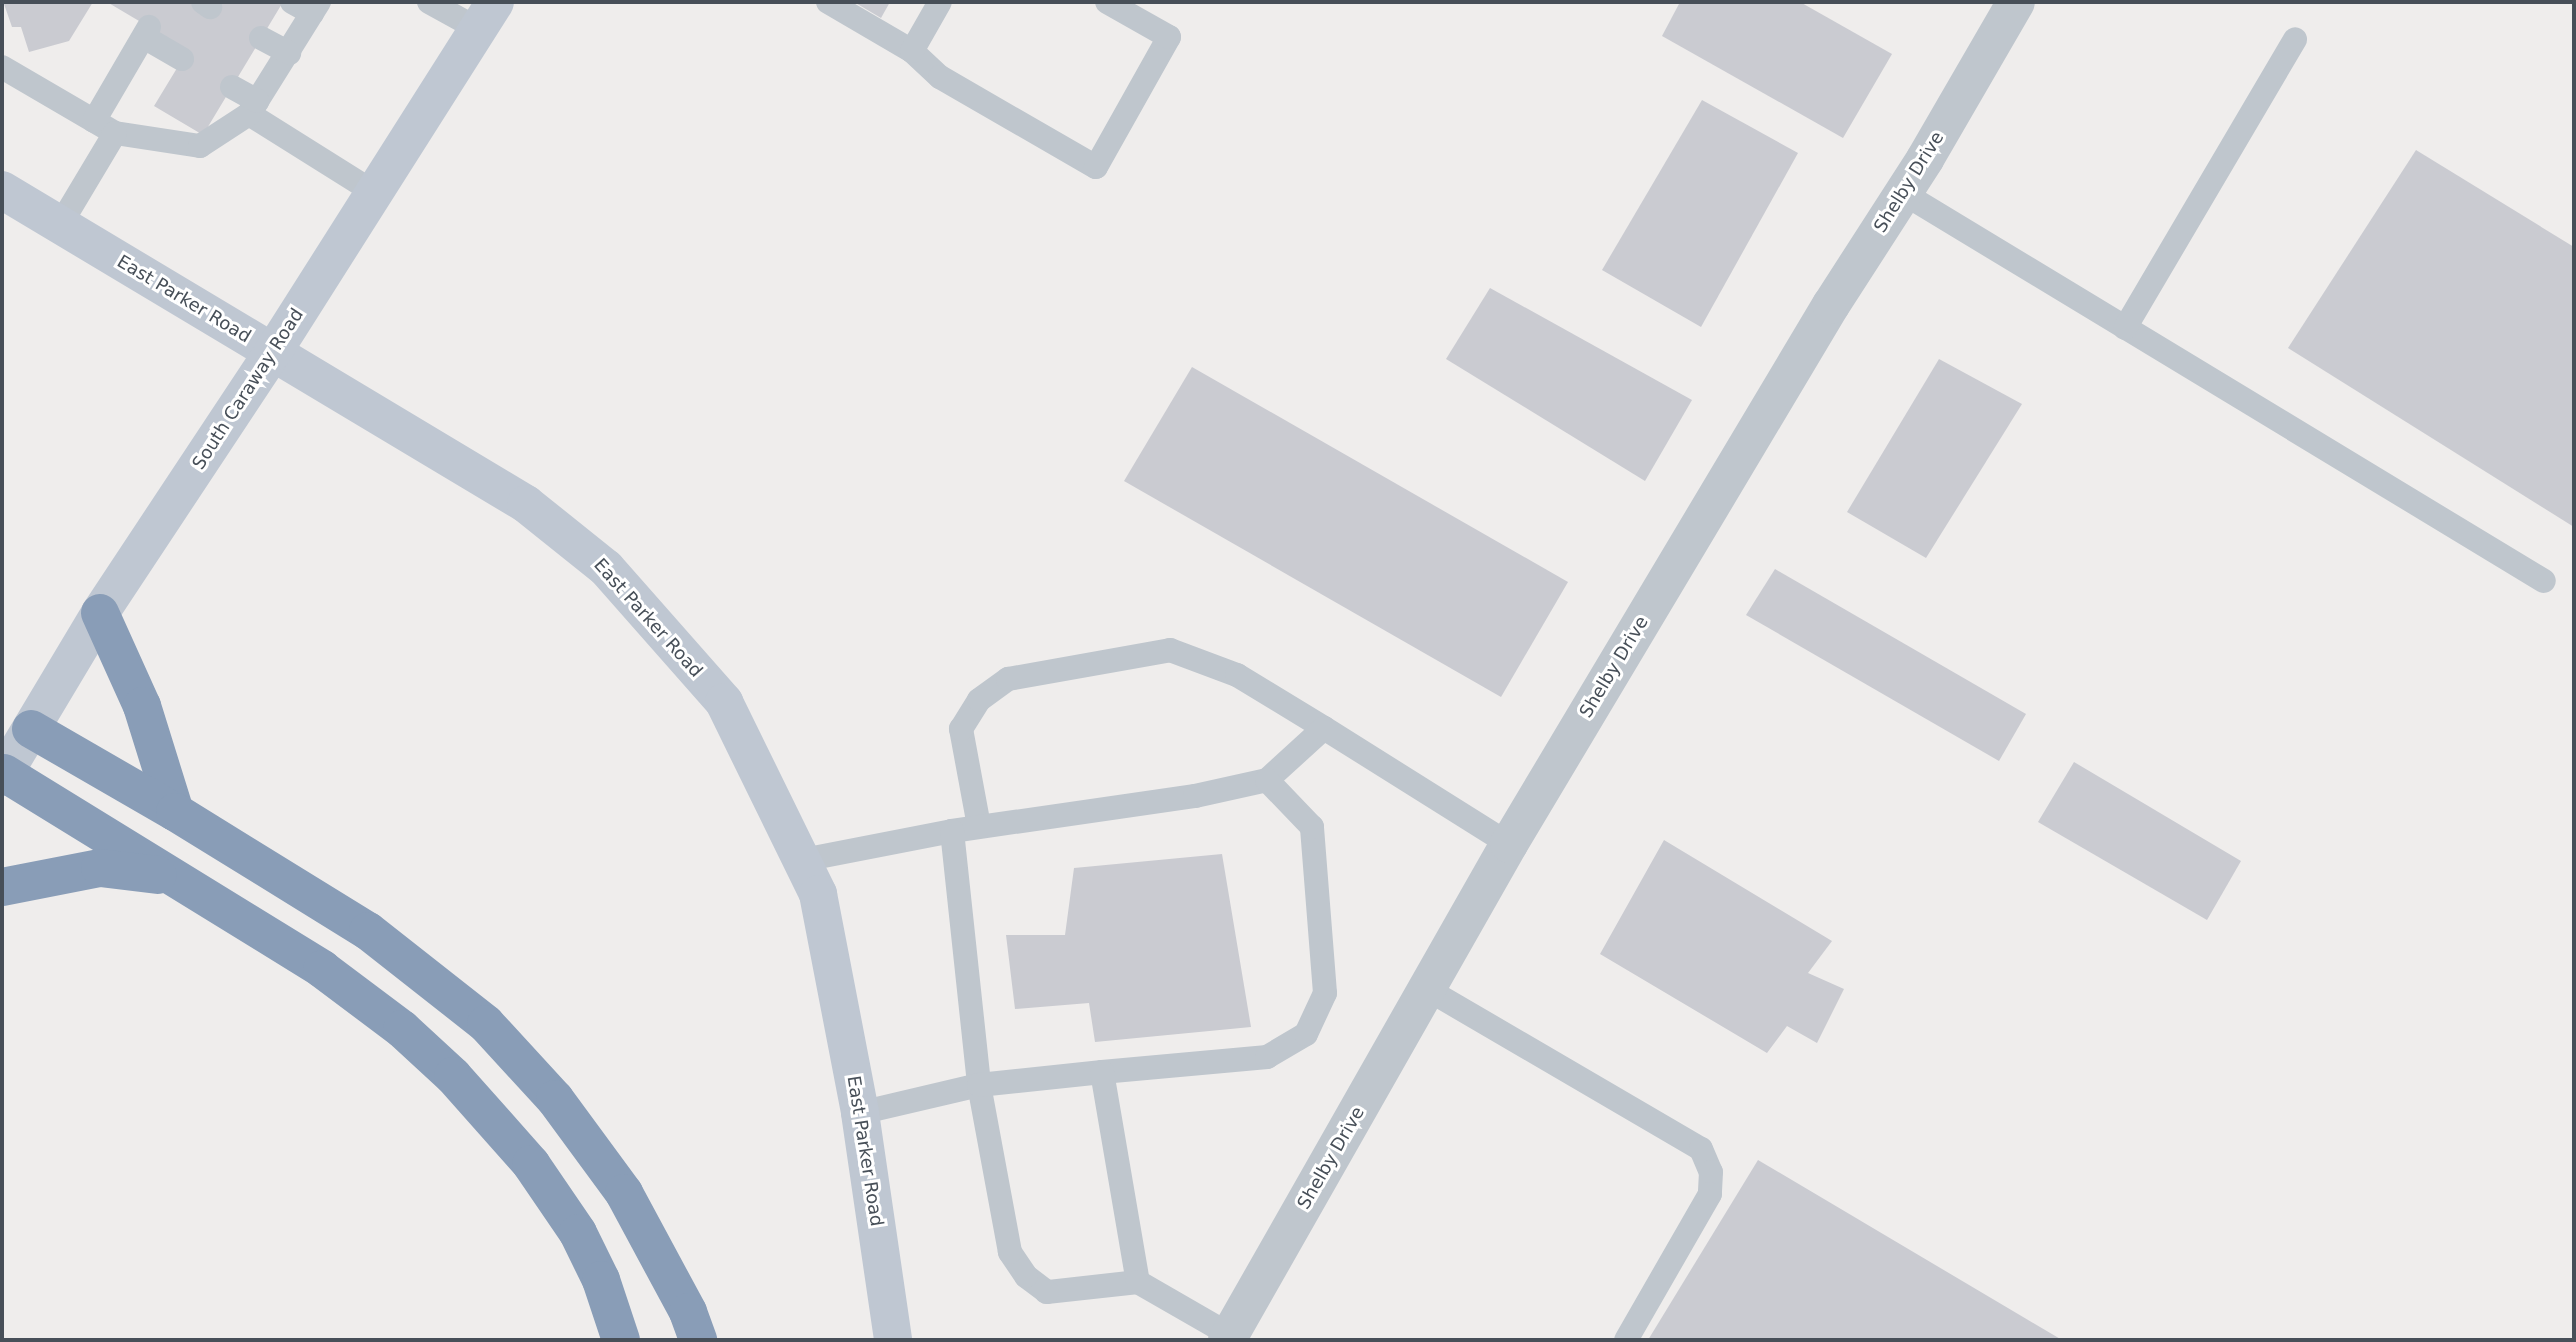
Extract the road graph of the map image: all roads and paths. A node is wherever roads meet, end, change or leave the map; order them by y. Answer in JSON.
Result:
{"nodes":[{"id":1,"x":429,"y":2,"type":"edge"},
{"id":2,"x":828,"y":2,"type":"edge"},
{"id":3,"x":940,"y":2,"type":"edge"},
{"id":4,"x":1107,"y":2,"type":"edge"},
{"id":5,"x":2016,"y":2,"type":"edge"},
{"id":6,"x":308,"y":6,"type":"edge"},
{"id":7,"x":486,"y":16,"type":"edge"},
{"id":8,"x":261,"y":38,"type":"dead end"},
{"id":9,"x":2295,"y":39,"type":"dead end"},
{"id":10,"x":912,"y":51,"type":"junction"},
{"id":11,"x":289,"y":53,"type":"junction"},
{"id":12,"x":182,"y":59,"type":"dead end"},
{"id":13,"x":2,"y":68,"type":"edge"},
{"id":14,"x":232,"y":87,"type":"dead end"},
{"id":15,"x":253,"y":108,"type":"junction"},
{"id":16,"x":94,"y":121,"type":"junction"},
{"id":17,"x":116,"y":134,"type":"junction"},
{"id":18,"x":2,"y":190,"type":"edge"},
{"id":19,"x":375,"y":193,"type":"junction"},
{"id":20,"x":1903,"y":193,"type":"junction"},
{"id":21,"x":60,"y":225,"type":"junction"},
{"id":22,"x":2125,"y":328,"type":"junction"},
{"id":23,"x":273,"y":352,"type":"junction"},
{"id":24,"x":2544,"y":582,"type":"dead end"},
{"id":25,"x":100,"y":613,"type":"junction"},
{"id":26,"x":1324,"y":728,"type":"junction"},
{"id":27,"x":31,"y":729,"type":"junction"},
{"id":28,"x":3,"y":775,"type":"edge"},
{"id":29,"x":1267,"y":780,"type":"junction"},
{"id":30,"x":175,"y":812,"type":"junction"},
{"id":31,"x":979,"y":826,"type":"junction"},
{"id":32,"x":952,"y":831,"type":"junction"},
{"id":33,"x":1509,"y":844,"type":"junction"},
{"id":34,"x":803,"y":860,"type":"junction"},
{"id":35,"x":170,"y":876,"type":"junction"},
{"id":36,"x":2,"y":887,"type":"edge"},
{"id":37,"x":1427,"y":989,"type":"junction"},
{"id":38,"x":1102,"y":1072,"type":"junction"},
{"id":39,"x":979,"y":1084,"type":"junction"},
{"id":40,"x":860,"y":1114,"type":"junction"},
{"id":41,"x":1138,"y":1282,"type":"junction"},
{"id":42,"x":1228,"y":1338,"type":"edge"},
{"id":43,"x":621,"y":1340,"type":"edge"},
{"id":44,"x":698,"y":1340,"type":"edge"},
{"id":45,"x":893,"y":1340,"type":"edge"},
{"id":46,"x":1626,"y":1340,"type":"edge"}],
"edges":[{"from":1,"to":7,"type":"lane"},
{"from":2,"to":10,"type":"lane"},
{"from":3,"to":10,"type":"lane"},
{"from":4,"to":10,"type":"lane"},
{"from":5,"to":20,"type":"street","name":"Shelby Drive"},
{"from":6,"to":11,"type":"lane"},
{"from":7,"to":19,"type":"street","name":"South Caraway Road"},
{"from":8,"to":11,"type":"lane"},
{"from":9,"to":22,"type":"lane"},
{"from":11,"to":15,"type":"lane"},
{"from":12,"to":16,"type":"lane"},
{"from":13,"to":16,"type":"lane"},
{"from":14,"to":15,"type":"lane"},
{"from":15,"to":17,"type":"lane"},
{"from":15,"to":19,"type":"lane"},
{"from":16,"to":17,"type":"lane"},
{"from":17,"to":21,"type":"lane"},
{"from":18,"to":21,"type":"street","name":"East Parker Road"},
{"from":19,"to":23,"type":"street","name":"South Caraway Road"},
{"from":20,"to":22,"type":"lane"},
{"from":20,"to":33,"type":"street","name":"Shelby Drive"},
{"from":21,"to":23,"type":"street","name":"East Parker Road"},
{"from":22,"to":24,"type":"lane"},
{"from":23,"to":25,"type":"street","name":"South Caraway Road"},
{"from":23,"to":34,"type":"street","name":"East Parker Road"},
{"from":25,"to":27,"type":"street","name":"South Caraway Road"},
{"from":25,"to":30,"type":"highway"},
{"from":26,"to":29,"type":"lane"},
{"from":26,"to":31,"type":"lane"},
{"from":26,"to":33,"type":"lane"},
{"from":27,"to":28,"type":"street","name":"South Caraway Road"},
{"from":27,"to":30,"type":"highway"},
{"from":28,"to":35,"type":"highway"},
{"from":29,"to":31,"type":"lane"},
{"from":29,"to":38,"type":"lane"},
{"from":30,"to":44,"type":"highway"},
{"from":31,"to":32,"type":"lane"},
{"from":32,"to":34,"type":"lane"},
{"from":32,"to":39,"type":"lane"},
{"from":33,"to":37,"type":"street","name":"Shelby Drive"},
{"from":34,"to":40,"type":"street","name":"East Parker Road"},
{"from":35,"to":36,"type":"highway"},
{"from":35,"to":43,"type":"highway"},
{"from":37,"to":42,"type":"street","name":"Shelby Drive"},
{"from":37,"to":46,"type":"lane"},
{"from":38,"to":39,"type":"lane"},
{"from":38,"to":41,"type":"lane"},
{"from":39,"to":40,"type":"lane"},
{"from":39,"to":41,"type":"lane"},
{"from":40,"to":45,"type":"street","name":"East Parker Road"},
{"from":41,"to":42,"type":"lane"}]}
